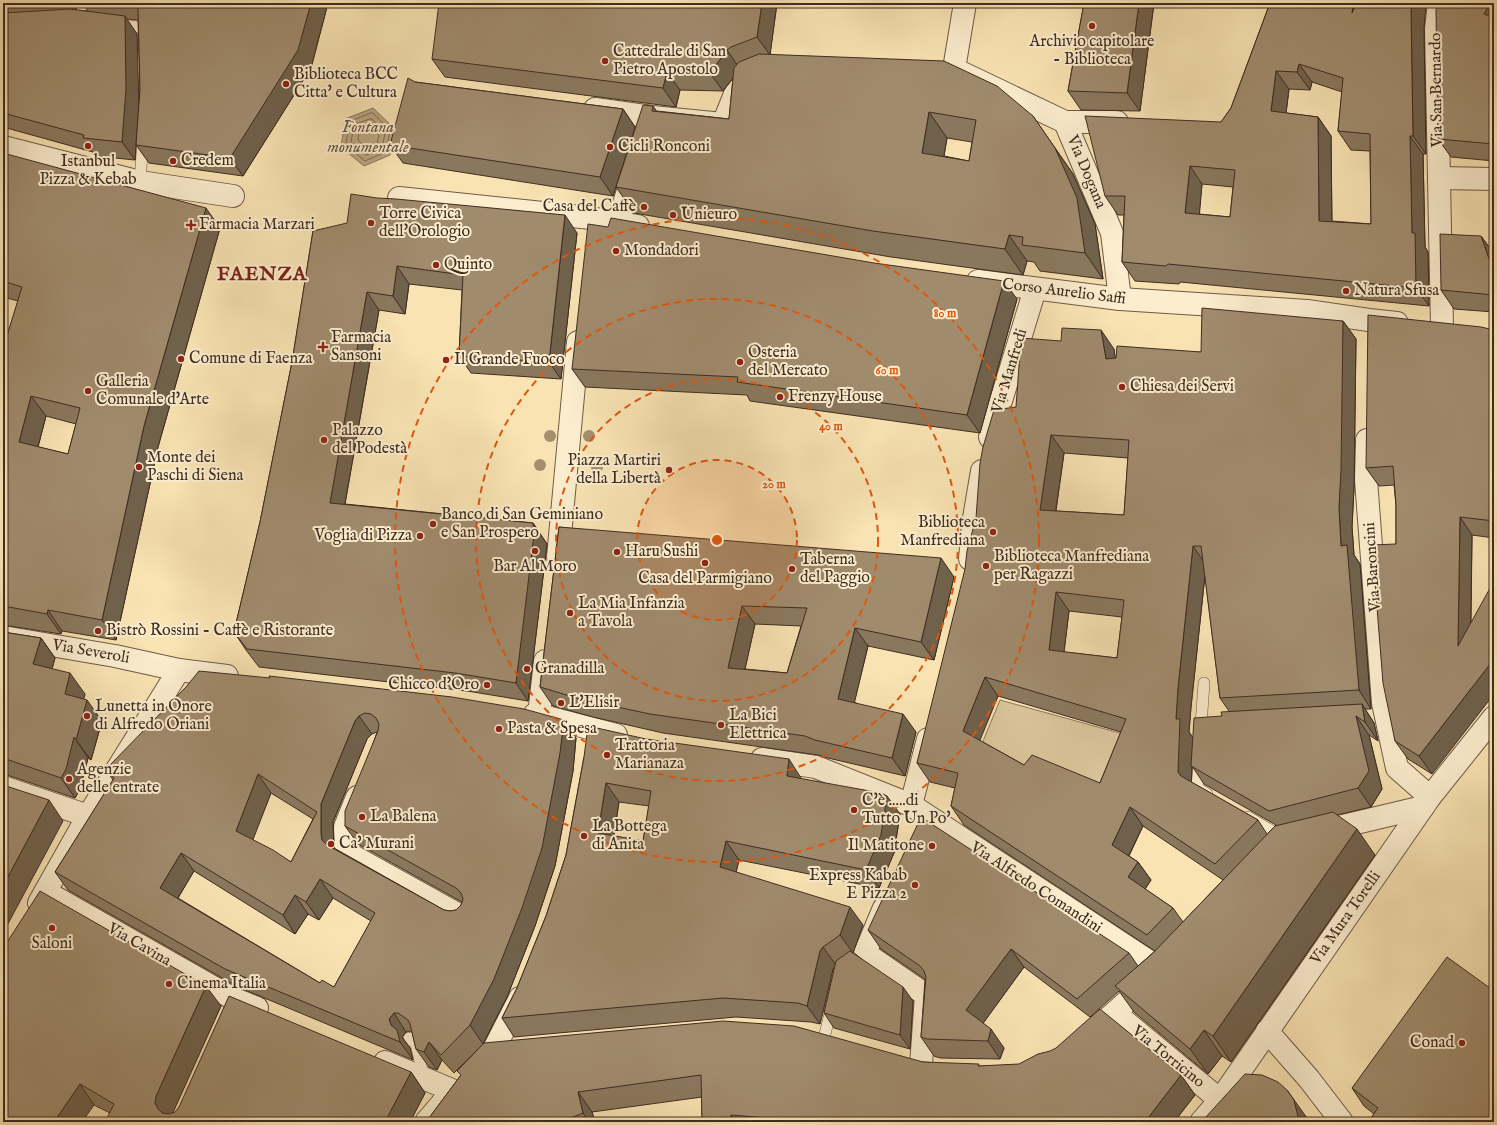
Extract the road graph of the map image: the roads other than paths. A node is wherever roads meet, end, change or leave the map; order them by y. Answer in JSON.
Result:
{"nodes":[{"id":1,"x":82,"y":3,"type":"edge"},
{"id":2,"x":1439,"y":3,"type":"edge"},
{"id":3,"x":964,"y":9,"type":"edge"},
{"id":4,"x":144,"y":52,"type":"edge"},
{"id":5,"x":762,"y":72,"type":"edge"},
{"id":6,"x":575,"y":107,"type":"edge"},
{"id":7,"x":652,"y":117,"type":"junction"},
{"id":8,"x":1065,"y":122,"type":"junction"},
{"id":9,"x":1136,"y":124,"type":"edge"},
{"id":10,"x":144,"y":130,"type":"edge"},
{"id":11,"x":3,"y":147,"type":"edge"},
{"id":12,"x":1439,"y":178,"type":"junction"},
{"id":13,"x":1494,"y":179,"type":"edge"},
{"id":14,"x":140,"y":182,"type":"junction"},
{"id":15,"x":233,"y":196,"type":"dead end"},
{"id":16,"x":399,"y":198,"type":"edge"},
{"id":17,"x":591,"y":218,"type":"junction"},
{"id":18,"x":618,"y":222,"type":"junction"},
{"id":19,"x":657,"y":229,"type":"edge"},
{"id":20,"x":589,"y":241,"type":"edge"},
{"id":21,"x":958,"y":279,"type":"edge"},
{"id":22,"x":1035,"y":289,"type":"junction"},
{"id":23,"x":1120,"y":299,"type":"junction"},
{"id":24,"x":580,"y":324,"type":"edge"},
{"id":25,"x":1453,"y":328,"type":"joint"},
{"id":26,"x":1367,"y":418,"type":"edge"},
{"id":27,"x":556,"y":577,"type":"edge"},
{"id":28,"x":967,"y":577,"type":"edge"},
{"id":29,"x":3,"y":637,"type":"edge"},
{"id":30,"x":548,"y":638,"type":"edge"},
{"id":31,"x":179,"y":670,"type":"junction"},
{"id":32,"x":246,"y":678,"type":"edge"},
{"id":33,"x":1204,"y":683,"type":"dead end"},
{"id":34,"x":517,"y":711,"type":"edge"},
{"id":35,"x":539,"y":715,"type":"junction"},
{"id":36,"x":1494,"y":716,"type":"edge"},
{"id":37,"x":932,"y":721,"type":"edge"},
{"id":38,"x":1216,"y":724,"type":"edge"},
{"id":39,"x":590,"y":729,"type":"junction"},
{"id":40,"x":633,"y":738,"type":"edge"},
{"id":41,"x":1199,"y":748,"type":"edge"},
{"id":42,"x":587,"y":751,"type":"edge"},
{"id":43,"x":746,"y":757,"type":"edge"},
{"id":44,"x":365,"y":778,"type":"edge"},
{"id":45,"x":3,"y":787,"type":"edge"},
{"id":46,"x":1216,"y":799,"type":"edge"},
{"id":47,"x":1427,"y":802,"type":"junction"},
{"id":48,"x":1235,"y":810,"type":"edge"},
{"id":49,"x":88,"y":816,"type":"junction"},
{"id":50,"x":918,"y":816,"type":"junction"},
{"id":51,"x":1287,"y":840,"type":"junction"},
{"id":52,"x":1271,"y":857,"type":"edge"},
{"id":53,"x":893,"y":887,"type":"edge"},
{"id":54,"x":46,"y":892,"type":"junction"},
{"id":55,"x":30,"y":917,"type":"edge"},
{"id":56,"x":463,"y":917,"type":"edge"},
{"id":57,"x":1178,"y":953,"type":"edge"},
{"id":58,"x":1162,"y":970,"type":"junction"},
{"id":59,"x":527,"y":980,"type":"edge"},
{"id":60,"x":835,"y":992,"type":"edge"},
{"id":61,"x":1115,"y":1013,"type":"junction"},
{"id":62,"x":273,"y":1015,"type":"edge"},
{"id":63,"x":1267,"y":1031,"type":"junction"},
{"id":64,"x":803,"y":1034,"type":"edge"},
{"id":65,"x":409,"y":1038,"type":"edge"},
{"id":66,"x":824,"y":1038,"type":"junction"},
{"id":67,"x":846,"y":1044,"type":"edge"},
{"id":68,"x":519,"y":1048,"type":"edge"},
{"id":69,"x":1074,"y":1049,"type":"edge"},
{"id":70,"x":492,"y":1051,"type":"junction"},
{"id":71,"x":367,"y":1054,"type":"edge"},
{"id":72,"x":899,"y":1059,"type":"edge"},
{"id":73,"x":424,"y":1078,"type":"junction"},
{"id":74,"x":454,"y":1091,"type":"junction"},
{"id":75,"x":1220,"y":1100,"type":"junction"},
{"id":76,"x":426,"y":1122,"type":"edge"},
{"id":77,"x":1201,"y":1122,"type":"edge"},
{"id":78,"x":1342,"y":1122,"type":"edge"}],
"edges":[{"from":1,"to":4,"type":"lane"},
{"from":2,"to":12,"type":"street","name":"Via San Bernardo"},
{"from":3,"to":8,"type":"street"},
{"from":5,"to":7,"type":"street"},
{"from":6,"to":7,"type":"street"},
{"from":7,"to":18,"type":"street"},
{"from":8,"to":9,"type":"street","name":"Via Dogana"},
{"from":8,"to":23,"type":"street","name":"Via Dogana"},
{"from":10,"to":14,"type":"lane"},
{"from":11,"to":14,"type":"street"},
{"from":12,"to":13,"type":"street"},
{"from":12,"to":25,"type":"street","name":"Via San Bernardo"},
{"from":14,"to":15,"type":"street"},
{"from":16,"to":17,"type":"street"},
{"from":17,"to":18,"type":"street"},
{"from":17,"to":20,"type":"street"},
{"from":18,"to":19,"type":"street"},
{"from":21,"to":22,"type":"street","name":"Corso Aurelio Saffi"},
{"from":22,"to":23,"type":"street","name":"Corso Aurelio Saffi"},
{"from":22,"to":28,"type":"street","name":"Via Manfredi"},
{"from":23,"to":25,"type":"street","name":"Corso Aurelio Saffi"},
{"from":24,"to":27,"type":"street"},
{"from":26,"to":47,"type":"street","name":"Via Baroncini"},
{"from":29,"to":31,"type":"street","name":"Via Severoli"},
{"from":30,"to":35,"type":"street"},
{"from":31,"to":32,"type":"street","name":"Via Severoli"},
{"from":31,"to":49,"type":"street"},
{"from":33,"to":38,"type":"lane"},
{"from":34,"to":35,"type":"street"},
{"from":35,"to":39,"type":"street"},
{"from":36,"to":47,"type":"street","name":"Via Mura Torelli"},
{"from":37,"to":50,"type":"street"},
{"from":39,"to":40,"type":"street"},
{"from":39,"to":42,"type":"street"},
{"from":41,"to":46,"type":"lane"},
{"from":43,"to":50,"type":"street","name":"Via Alfredo Comandini"},
{"from":44,"to":56,"type":"street"},
{"from":45,"to":49,"type":"street"},
{"from":47,"to":51,"type":"street"},
{"from":47,"to":63,"type":"street","name":"Via Mura Torelli"},
{"from":48,"to":51,"type":"lane"},
{"from":49,"to":54,"type":"street"},
{"from":50,"to":58,"type":"street","name":"Via Alfredo Comandini"},
{"from":51,"to":52,"type":"street"},
{"from":53,"to":72,"type":"street"},
{"from":54,"to":55,"type":"street"},
{"from":54,"to":62,"type":"street","name":"Via Cavina"},
{"from":57,"to":58,"type":"street"},
{"from":58,"to":61,"type":"street"},
{"from":59,"to":70,"type":"street"},
{"from":60,"to":66,"type":"lane"},
{"from":61,"to":69,"type":"street"},
{"from":61,"to":75,"type":"street","name":"Via Torricino"},
{"from":63,"to":75,"type":"street","name":"Via Mura Torelli"},
{"from":63,"to":78,"type":"street"},
{"from":64,"to":66,"type":"street"},
{"from":65,"to":73,"type":"lane"},
{"from":66,"to":67,"type":"street"},
{"from":68,"to":70,"type":"street"},
{"from":70,"to":74,"type":"street"},
{"from":71,"to":73,"type":"street"},
{"from":73,"to":74,"type":"street"},
{"from":74,"to":76,"type":"street"},
{"from":75,"to":77,"type":"street","name":"Via Mura Torelli"}]}
